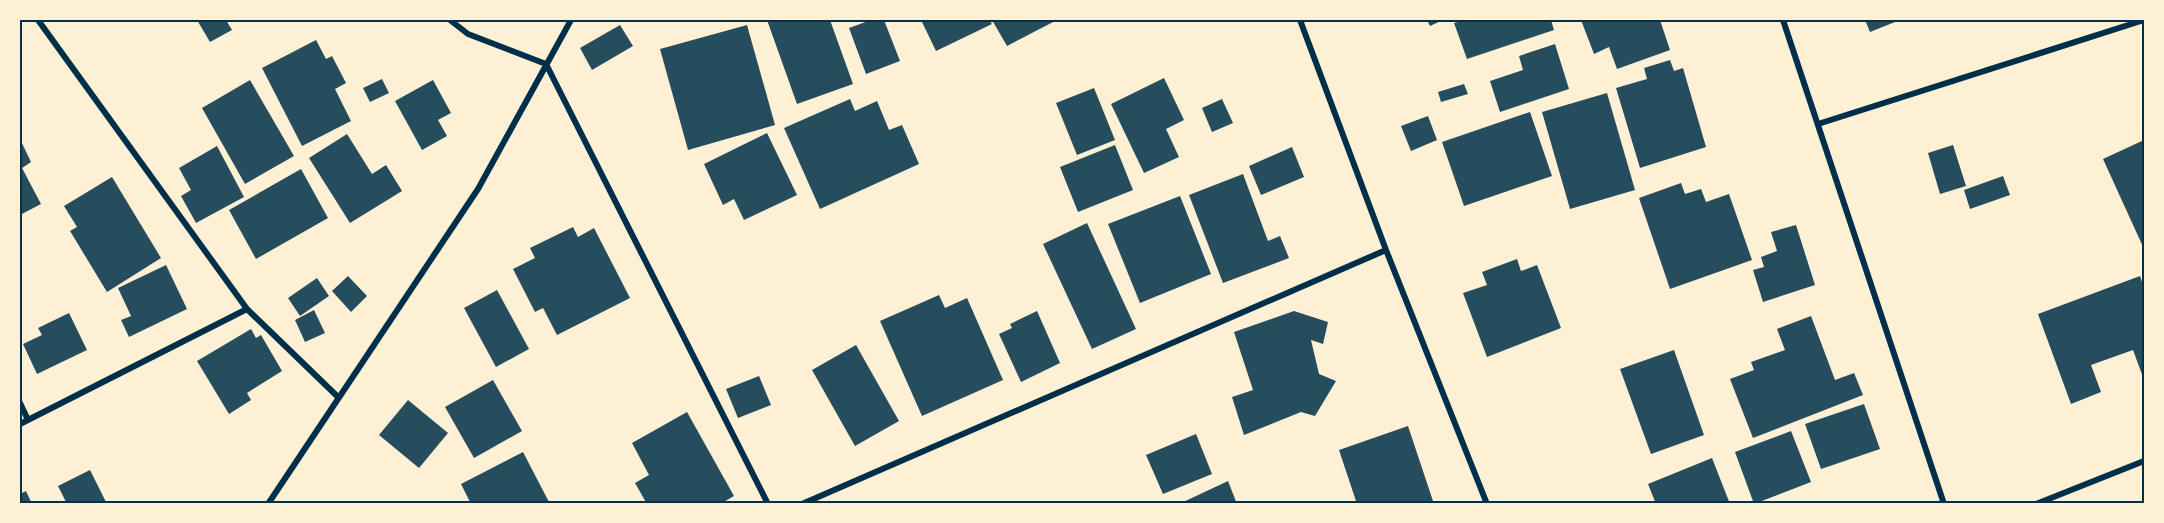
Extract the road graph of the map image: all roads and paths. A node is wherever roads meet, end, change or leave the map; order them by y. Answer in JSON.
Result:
{"nodes":[{"id":1,"x":39,"y":20,"type":"edge"},
{"id":2,"x":450,"y":20,"type":"edge"},
{"id":3,"x":571,"y":20,"type":"edge"},
{"id":4,"x":1300,"y":20,"type":"edge"},
{"id":5,"x":1783,"y":20,"type":"edge"},
{"id":6,"x":2144,"y":20,"type":"edge"},
{"id":7,"x":546,"y":64,"type":"junction"},
{"id":8,"x":1818,"y":124,"type":"junction"},
{"id":9,"x":1386,"y":250,"type":"junction"},
{"id":10,"x":247,"y":309,"type":"junction"},
{"id":11,"x":338,"y":397,"type":"junction"},
{"id":12,"x":20,"y":403,"type":"edge"},
{"id":13,"x":28,"y":420,"type":"junction"},
{"id":14,"x":20,"y":424,"type":"edge"},
{"id":15,"x":2145,"y":461,"type":"edge"},
{"id":16,"x":268,"y":504,"type":"edge"},
{"id":17,"x":768,"y":504,"type":"edge"},
{"id":18,"x":802,"y":504,"type":"edge"},
{"id":19,"x":1487,"y":504,"type":"edge"},
{"id":20,"x":1944,"y":504,"type":"edge"},
{"id":21,"x":2036,"y":504,"type":"edge"}],
"edges":[{"from":1,"to":10,"type":"street"},
{"from":2,"to":7,"type":"street"},
{"from":3,"to":7,"type":"street"},
{"from":4,"to":9,"type":"street"},
{"from":5,"to":8,"type":"street"},
{"from":6,"to":8,"type":"street"},
{"from":7,"to":11,"type":"street"},
{"from":7,"to":17,"type":"street"},
{"from":8,"to":20,"type":"street"},
{"from":9,"to":18,"type":"street"},
{"from":9,"to":19,"type":"street"},
{"from":10,"to":11,"type":"street"},
{"from":10,"to":13,"type":"street"},
{"from":11,"to":16,"type":"street"},
{"from":12,"to":13,"type":"street"},
{"from":13,"to":14,"type":"street"},
{"from":15,"to":21,"type":"street"}]}
